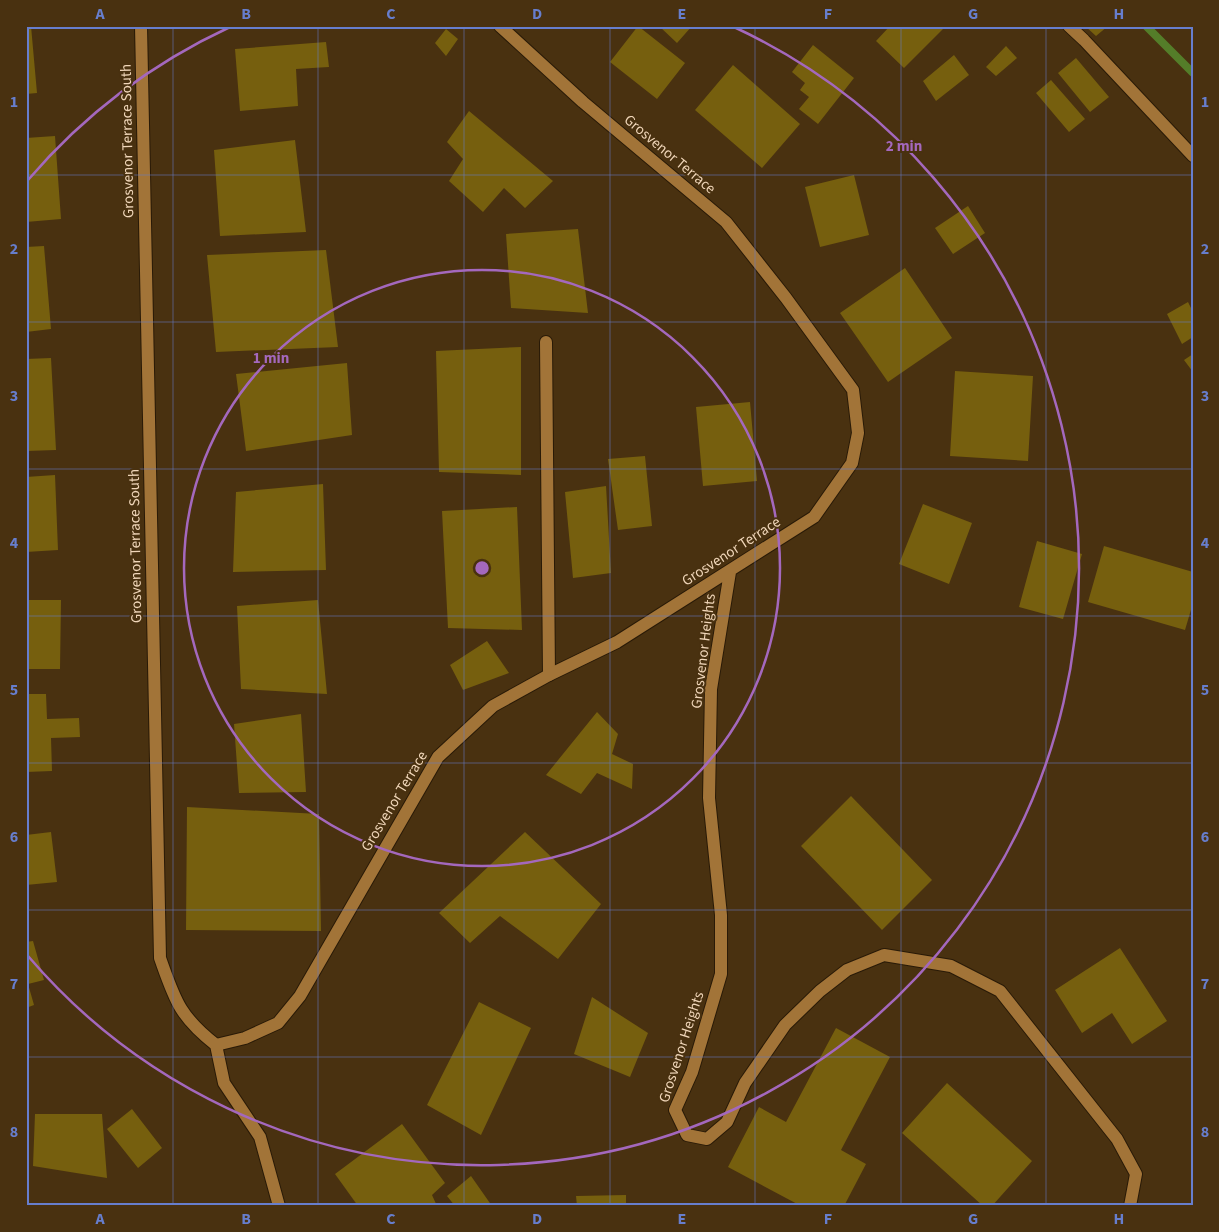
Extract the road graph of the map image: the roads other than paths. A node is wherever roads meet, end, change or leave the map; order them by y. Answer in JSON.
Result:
{"nodes":[{"id":1,"x":141,"y":26,"type":"edge"},
{"id":2,"x":500,"y":26,"type":"edge"},
{"id":3,"x":1068,"y":26,"type":"edge"},
{"id":4,"x":1193,"y":156,"type":"edge"},
{"id":5,"x":546,"y":342,"type":"dead end"},
{"id":6,"x":730,"y":572,"type":"junction"},
{"id":7,"x":549,"y":675,"type":"junction"},
{"id":8,"x":216,"y":1045,"type":"junction"},
{"id":9,"x":279,"y":1206,"type":"edge"},
{"id":10,"x":1130,"y":1206,"type":"edge"}],
"edges":[{"from":1,"to":8,"type":"street","name":"Grosvenor Terrace South"},
{"from":2,"to":6,"type":"street","name":"Grosvenor Terrace"},
{"from":3,"to":4,"type":"street"},
{"from":5,"to":7,"type":"street"},
{"from":6,"to":7,"type":"street","name":"Grosvenor Terrace"},
{"from":6,"to":10,"type":"street","name":"Grosvenor Heights"},
{"from":7,"to":8,"type":"street","name":"Grosvenor Terrace"},
{"from":8,"to":9,"type":"street"}]}
